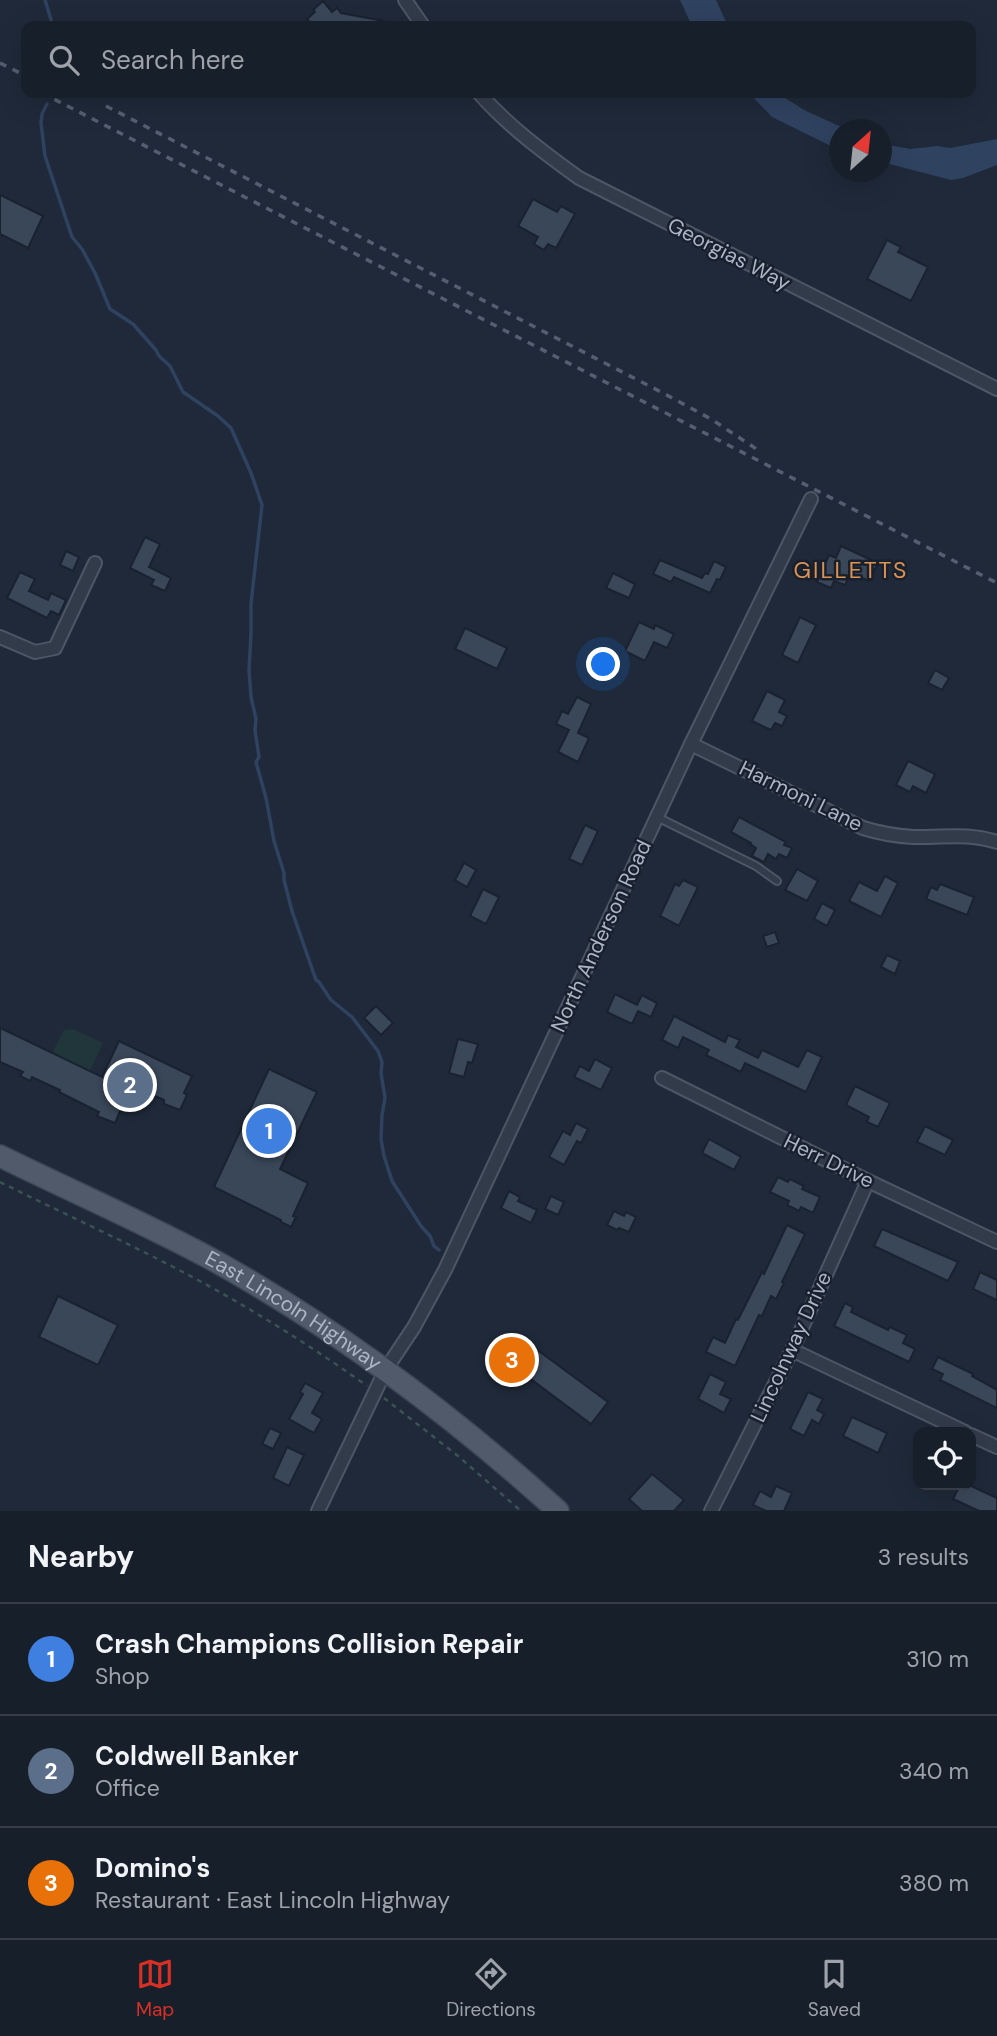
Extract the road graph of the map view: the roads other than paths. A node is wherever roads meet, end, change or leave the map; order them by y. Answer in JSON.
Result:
{"nodes":[{"id":1,"x":405,"y":0,"type":"edge"},
{"id":2,"x":420,"y":21,"type":"edge"},
{"id":3,"x":484,"y":98,"type":"edge"},
{"id":4,"x":997,"y":389,"type":"edge"},
{"id":5,"x":811,"y":499,"type":"dead end"},
{"id":6,"x":95,"y":563,"type":"dead end"},
{"id":7,"x":0,"y":637,"type":"edge"},
{"id":8,"x":691,"y":744,"type":"junction"},
{"id":9,"x":657,"y":817,"type":"junction"},
{"id":10,"x":997,"y":842,"type":"edge"},
{"id":11,"x":777,"y":881,"type":"dead end"},
{"id":12,"x":662,"y":1078,"type":"dead end"},
{"id":13,"x":0,"y":1156,"type":"edge"},
{"id":14,"x":868,"y":1181,"type":"junction"},
{"id":15,"x":997,"y":1242,"type":"edge"},
{"id":16,"x":792,"y":1350,"type":"junction"},
{"id":17,"x":386,"y":1369,"type":"junction"},
{"id":18,"x":954,"y":1427,"type":"edge"},
{"id":19,"x":976,"y":1437,"type":"edge"},
{"id":20,"x":997,"y":1447,"type":"edge"},
{"id":21,"x":318,"y":1511,"type":"edge"},
{"id":22,"x":558,"y":1511,"type":"edge"},
{"id":23,"x":710,"y":1511,"type":"edge"}],
"edges":[{"from":1,"to":2,"type":"street"},
{"from":3,"to":4,"type":"street","name":"Georgias Way"},
{"from":5,"to":8,"type":"street","name":"North Anderson Road"},
{"from":6,"to":7,"type":"street"},
{"from":8,"to":9,"type":"street","name":"North Anderson Road"},
{"from":8,"to":10,"type":"street","name":"Harmoni Lane"},
{"from":9,"to":11,"type":"lane"},
{"from":9,"to":17,"type":"street","name":"North Anderson Road"},
{"from":12,"to":14,"type":"street","name":"Herr Drive"},
{"from":13,"to":17,"type":"main road","name":"East Lincoln Highway"},
{"from":14,"to":15,"type":"street","name":"Herr Drive"},
{"from":14,"to":16,"type":"street","name":"Lincolnway Drive"},
{"from":16,"to":18,"type":"street"},
{"from":16,"to":23,"type":"street","name":"Lincolnway Drive"},
{"from":17,"to":21,"type":"street","name":"North Anderson Road"},
{"from":17,"to":22,"type":"main road","name":"East Lincoln Highway"},
{"from":19,"to":20,"type":"street"}]}
